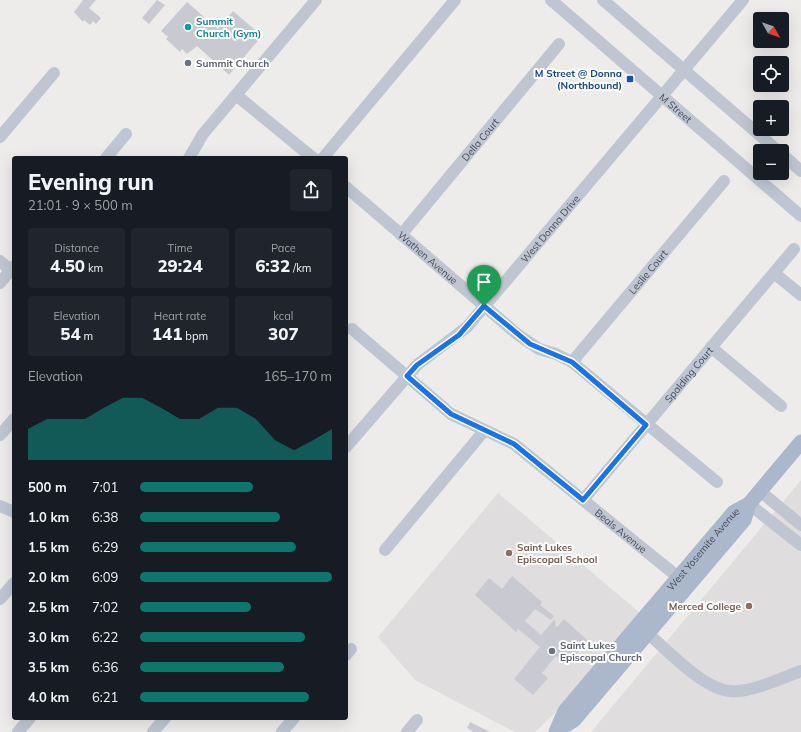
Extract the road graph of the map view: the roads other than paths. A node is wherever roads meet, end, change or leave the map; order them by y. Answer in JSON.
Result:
{"nodes":[{"id":1,"x":316,"y":0,"type":"edge"},
{"id":2,"x":454,"y":0,"type":"edge"},
{"id":3,"x":551,"y":0,"type":"edge"},
{"id":4,"x":603,"y":0,"type":"edge"},
{"id":5,"x":743,"y":0,"type":"edge"},
{"id":6,"x":559,"y":44,"type":"dead end"},
{"id":7,"x":684,"y":70,"type":"junction"},
{"id":8,"x":54,"y":73,"type":"dead end"},
{"id":9,"x":236,"y":95,"type":"junction"},
{"id":10,"x":662,"y":96,"type":"junction"},
{"id":11,"x":126,"y":134,"type":"dead end"},
{"id":12,"x":0,"y":137,"type":"edge"},
{"id":13,"x":770,"y":144,"type":"edge"},
{"id":14,"x":108,"y":156,"type":"edge"},
{"id":15,"x":190,"y":156,"type":"edge"},
{"id":16,"x":311,"y":156,"type":"edge"},
{"id":17,"x":325,"y":156,"type":"edge"},
{"id":18,"x":789,"y":160,"type":"edge"},
{"id":19,"x":801,"y":171,"type":"edge"},
{"id":20,"x":724,"y":181,"type":"dead end"},
{"id":21,"x":348,"y":189,"type":"edge"},
{"id":22,"x":801,"y":216,"type":"edge"},
{"id":23,"x":401,"y":235,"type":"junction"},
{"id":24,"x":794,"y":249,"type":"dead end"},
{"id":25,"x":0,"y":261,"type":"edge"},
{"id":26,"x":12,"y":269,"type":"edge"},
{"id":27,"x":12,"y":271,"type":"edge"},
{"id":28,"x":774,"y":273,"type":"junction"},
{"id":29,"x":0,"y":283,"type":"edge"},
{"id":30,"x":801,"y":295,"type":"edge"},
{"id":31,"x":484,"y":306,"type":"junction"},
{"id":32,"x":352,"y":329,"type":"dead end"},
{"id":33,"x":711,"y":347,"type":"junction"},
{"id":34,"x":572,"y":362,"type":"junction"},
{"id":35,"x":407,"y":376,"type":"junction"},
{"id":36,"x":781,"y":406,"type":"dead end"},
{"id":37,"x":12,"y":421,"type":"edge"},
{"id":38,"x":646,"y":425,"type":"junction"},
{"id":39,"x":484,"y":431,"type":"junction"},
{"id":40,"x":0,"y":435,"type":"edge"},
{"id":41,"x":801,"y":442,"type":"edge"},
{"id":42,"x":348,"y":445,"type":"edge"},
{"id":43,"x":717,"y":482,"type":"dead end"},
{"id":44,"x":760,"y":491,"type":"junction"},
{"id":45,"x":583,"y":500,"type":"junction"},
{"id":46,"x":749,"y":504,"type":"junction"},
{"id":47,"x":0,"y":506,"type":"edge"},
{"id":48,"x":12,"y":511,"type":"edge"},
{"id":49,"x":801,"y":526,"type":"edge"},
{"id":50,"x":801,"y":545,"type":"edge"},
{"id":51,"x":385,"y":550,"type":"dead end"},
{"id":52,"x":678,"y":577,"type":"junction"},
{"id":53,"x":12,"y":584,"type":"edge"},
{"id":54,"x":0,"y":599,"type":"edge"},
{"id":55,"x":643,"y":629,"type":"junction"},
{"id":56,"x":801,"y":671,"type":"edge"},
{"id":57,"x":28,"y":720,"type":"edge"},
{"id":58,"x":163,"y":720,"type":"edge"},
{"id":59,"x":292,"y":720,"type":"edge"},
{"id":60,"x":417,"y":720,"type":"dead end"},
{"id":61,"x":557,"y":731,"type":"edge"},
{"id":62,"x":18,"y":732,"type":"edge"},
{"id":63,"x":153,"y":732,"type":"edge"},
{"id":64,"x":282,"y":732,"type":"edge"},
{"id":65,"x":407,"y":732,"type":"edge"}],
"edges":[{"from":1,"to":9,"type":"street"},
{"from":2,"to":17,"type":"street"},
{"from":3,"to":10,"type":"street","name":"M Street"},
{"from":4,"to":7,"type":"street"},
{"from":5,"to":7,"type":"street","name":"West Donna Drive"},
{"from":6,"to":23,"type":"street","name":"Della Court"},
{"from":7,"to":10,"type":"street","name":"West Donna Drive"},
{"from":7,"to":13,"type":"street"},
{"from":8,"to":12,"type":"street"},
{"from":9,"to":15,"type":"street"},
{"from":9,"to":16,"type":"street"},
{"from":10,"to":22,"type":"street","name":"M Street"},
{"from":10,"to":31,"type":"street","name":"West Donna Drive"},
{"from":11,"to":14,"type":"street"},
{"from":18,"to":19,"type":"street"},
{"from":20,"to":34,"type":"street","name":"Leslie Court"},
{"from":21,"to":23,"type":"street","name":"Wathen Avenue"},
{"from":23,"to":31,"type":"street","name":"Wathen Avenue"},
{"from":24,"to":28,"type":"street","name":"Spalding Court"},
{"from":25,"to":26,"type":"street"},
{"from":27,"to":29,"type":"street"},
{"from":28,"to":30,"type":"street"},
{"from":28,"to":33,"type":"street","name":"Spalding Court"},
{"from":31,"to":34,"type":"street","name":"Wathen Avenue"},
{"from":31,"to":35,"type":"street","name":"West Donna Drive"},
{"from":32,"to":35,"type":"street","name":"Beals Avenue"},
{"from":33,"to":36,"type":"street"},
{"from":33,"to":38,"type":"street","name":"Spalding Court"},
{"from":34,"to":38,"type":"street","name":"Wathen Avenue"},
{"from":35,"to":39,"type":"street","name":"Beals Avenue"},
{"from":35,"to":42,"type":"street","name":"West Donna Drive"},
{"from":37,"to":40,"type":"street"},
{"from":38,"to":43,"type":"street","name":"Wathen Avenue"},
{"from":38,"to":45,"type":"street","name":"Spalding Court"},
{"from":39,"to":45,"type":"street","name":"Beals Avenue"},
{"from":39,"to":51,"type":"street"},
{"from":41,"to":44,"type":"main road","name":"West Yosemite Avenue"},
{"from":44,"to":46,"type":"main road","name":"West Yosemite Avenue"},
{"from":44,"to":49,"type":"street"},
{"from":45,"to":52,"type":"street","name":"Beals Avenue"},
{"from":46,"to":50,"type":"street"},
{"from":46,"to":52,"type":"main road","name":"West Yosemite Avenue"},
{"from":46,"to":55,"type":"main road","name":"West Yosemite Avenue"},
{"from":47,"to":48,"type":"street"},
{"from":52,"to":55,"type":"main road","name":"West Yosemite Avenue"},
{"from":53,"to":54,"type":"street"},
{"from":55,"to":56,"type":"street"},
{"from":55,"to":61,"type":"main road","name":"West Yosemite Avenue"},
{"from":57,"to":62,"type":"street"},
{"from":58,"to":63,"type":"street"},
{"from":59,"to":64,"type":"street"},
{"from":60,"to":65,"type":"street"}]}
